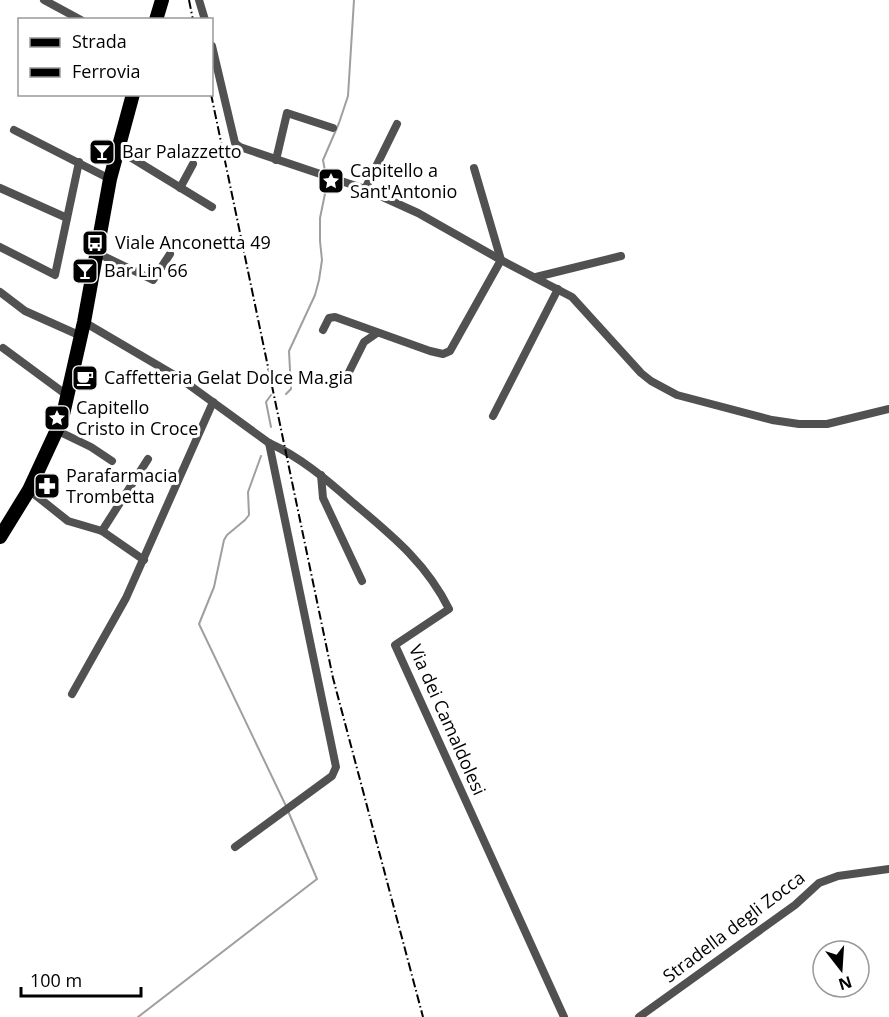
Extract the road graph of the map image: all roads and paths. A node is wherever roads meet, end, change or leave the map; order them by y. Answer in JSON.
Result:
{"nodes":[{"id":1,"x":44,"y":0,"type":"edge"},
{"id":2,"x":162,"y":0,"type":"edge"},
{"id":3,"x":199,"y":0,"type":"edge"},
{"id":4,"x":77,"y":18,"type":"edge"},
{"id":5,"x":157,"y":18,"type":"edge"},
{"id":6,"x":204,"y":18,"type":"edge"},
{"id":7,"x":213,"y":50,"type":"edge"},
{"id":8,"x":132,"y":96,"type":"edge"},
{"id":9,"x":397,"y":124,"type":"dead end"},
{"id":10,"x":333,"y":128,"type":"dead end"},
{"id":11,"x":14,"y":130,"type":"dead end"},
{"id":12,"x":117,"y":149,"type":"junction"},
{"id":13,"x":276,"y":160,"type":"junction"},
{"id":14,"x":79,"y":162,"type":"junction"},
{"id":15,"x":193,"y":164,"type":"dead end"},
{"id":16,"x":474,"y":168,"type":"dead end"},
{"id":17,"x":110,"y":179,"type":"junction"},
{"id":18,"x":0,"y":188,"type":"edge"},
{"id":19,"x":180,"y":188,"type":"junction"},
{"id":20,"x":365,"y":189,"type":"junction"},
{"id":21,"x":212,"y":207,"type":"dead end"},
{"id":22,"x":67,"y":218,"type":"junction"},
{"id":23,"x":0,"y":247,"type":"edge"},
{"id":24,"x":97,"y":252,"type":"junction"},
{"id":25,"x":170,"y":254,"type":"dead end"},
{"id":26,"x":621,"y":256,"type":"dead end"},
{"id":27,"x":501,"y":260,"type":"junction"},
{"id":28,"x":536,"y":277,"type":"junction"},
{"id":29,"x":558,"y":289,"type":"junction"},
{"id":30,"x":0,"y":292,"type":"edge"},
{"id":31,"x":84,"y":322,"type":"junction"},
{"id":32,"x":323,"y":330,"type":"dead end"},
{"id":33,"x":377,"y":333,"type":"junction"},
{"id":34,"x":81,"y":336,"type":"junction"},
{"id":35,"x":3,"y":348,"type":"dead end"},
{"id":36,"x":349,"y":372,"type":"dead end"},
{"id":37,"x":69,"y":396,"type":"junction"},
{"id":38,"x":213,"y":402,"type":"junction"},
{"id":39,"x":889,"y":409,"type":"edge"},
{"id":40,"x":493,"y":416,"type":"dead end"},
{"id":41,"x":58,"y":431,"type":"junction"},
{"id":42,"x":269,"y":443,"type":"junction"},
{"id":43,"x":148,"y":459,"type":"dead end"},
{"id":44,"x":112,"y":461,"type":"dead end"},
{"id":45,"x":321,"y":475,"type":"junction"},
{"id":46,"x":29,"y":490,"type":"junction"},
{"id":47,"x":2,"y":531,"type":"edge"},
{"id":48,"x":102,"y":531,"type":"junction"},
{"id":49,"x":144,"y":560,"type":"junction"},
{"id":50,"x":362,"y":581,"type":"dead end"},
{"id":51,"x":72,"y":694,"type":"dead end"},
{"id":52,"x":235,"y":847,"type":"dead end"},
{"id":53,"x":889,"y":869,"type":"edge"},
{"id":54,"x":564,"y":1017,"type":"edge"},
{"id":55,"x":639,"y":1017,"type":"edge"}],
"edges":[{"from":1,"to":4,"type":"street"},
{"from":2,"to":5,"type":"main road"},
{"from":3,"to":6,"type":"street"},
{"from":7,"to":13,"type":"street"},
{"from":8,"to":12,"type":"main road"},
{"from":9,"to":20,"type":"street"},
{"from":10,"to":13,"type":"street"},
{"from":11,"to":14,"type":"street"},
{"from":12,"to":17,"type":"main road"},
{"from":12,"to":19,"type":"street"},
{"from":13,"to":20,"type":"street"},
{"from":14,"to":17,"type":"street"},
{"from":14,"to":22,"type":"street"},
{"from":15,"to":19,"type":"street"},
{"from":16,"to":27,"type":"street"},
{"from":17,"to":24,"type":"main road"},
{"from":18,"to":22,"type":"street"},
{"from":19,"to":21,"type":"street"},
{"from":20,"to":27,"type":"street"},
{"from":22,"to":23,"type":"street"},
{"from":24,"to":25,"type":"street"},
{"from":24,"to":31,"type":"main road"},
{"from":26,"to":28,"type":"street"},
{"from":27,"to":28,"type":"street"},
{"from":27,"to":33,"type":"street"},
{"from":28,"to":29,"type":"street"},
{"from":29,"to":39,"type":"street"},
{"from":29,"to":40,"type":"street"},
{"from":30,"to":34,"type":"street"},
{"from":31,"to":34,"type":"main road"},
{"from":31,"to":38,"type":"street","name":"Via dei Camaldolesi"},
{"from":32,"to":33,"type":"street"},
{"from":33,"to":36,"type":"street"},
{"from":34,"to":37,"type":"main road"},
{"from":35,"to":37,"type":"street"},
{"from":37,"to":41,"type":"main road"},
{"from":38,"to":42,"type":"street","name":"Via dei Camaldolesi"},
{"from":38,"to":49,"type":"street"},
{"from":41,"to":44,"type":"street"},
{"from":41,"to":46,"type":"main road"},
{"from":42,"to":45,"type":"street","name":"Via dei Camaldolesi"},
{"from":42,"to":52,"type":"street"},
{"from":43,"to":48,"type":"street"},
{"from":45,"to":50,"type":"street"},
{"from":45,"to":54,"type":"street","name":"Via dei Camaldolesi"},
{"from":46,"to":47,"type":"main road"},
{"from":46,"to":48,"type":"street"},
{"from":48,"to":49,"type":"street"},
{"from":49,"to":51,"type":"street"},
{"from":53,"to":55,"type":"street","name":"Stradella degli Zocca"}]}
